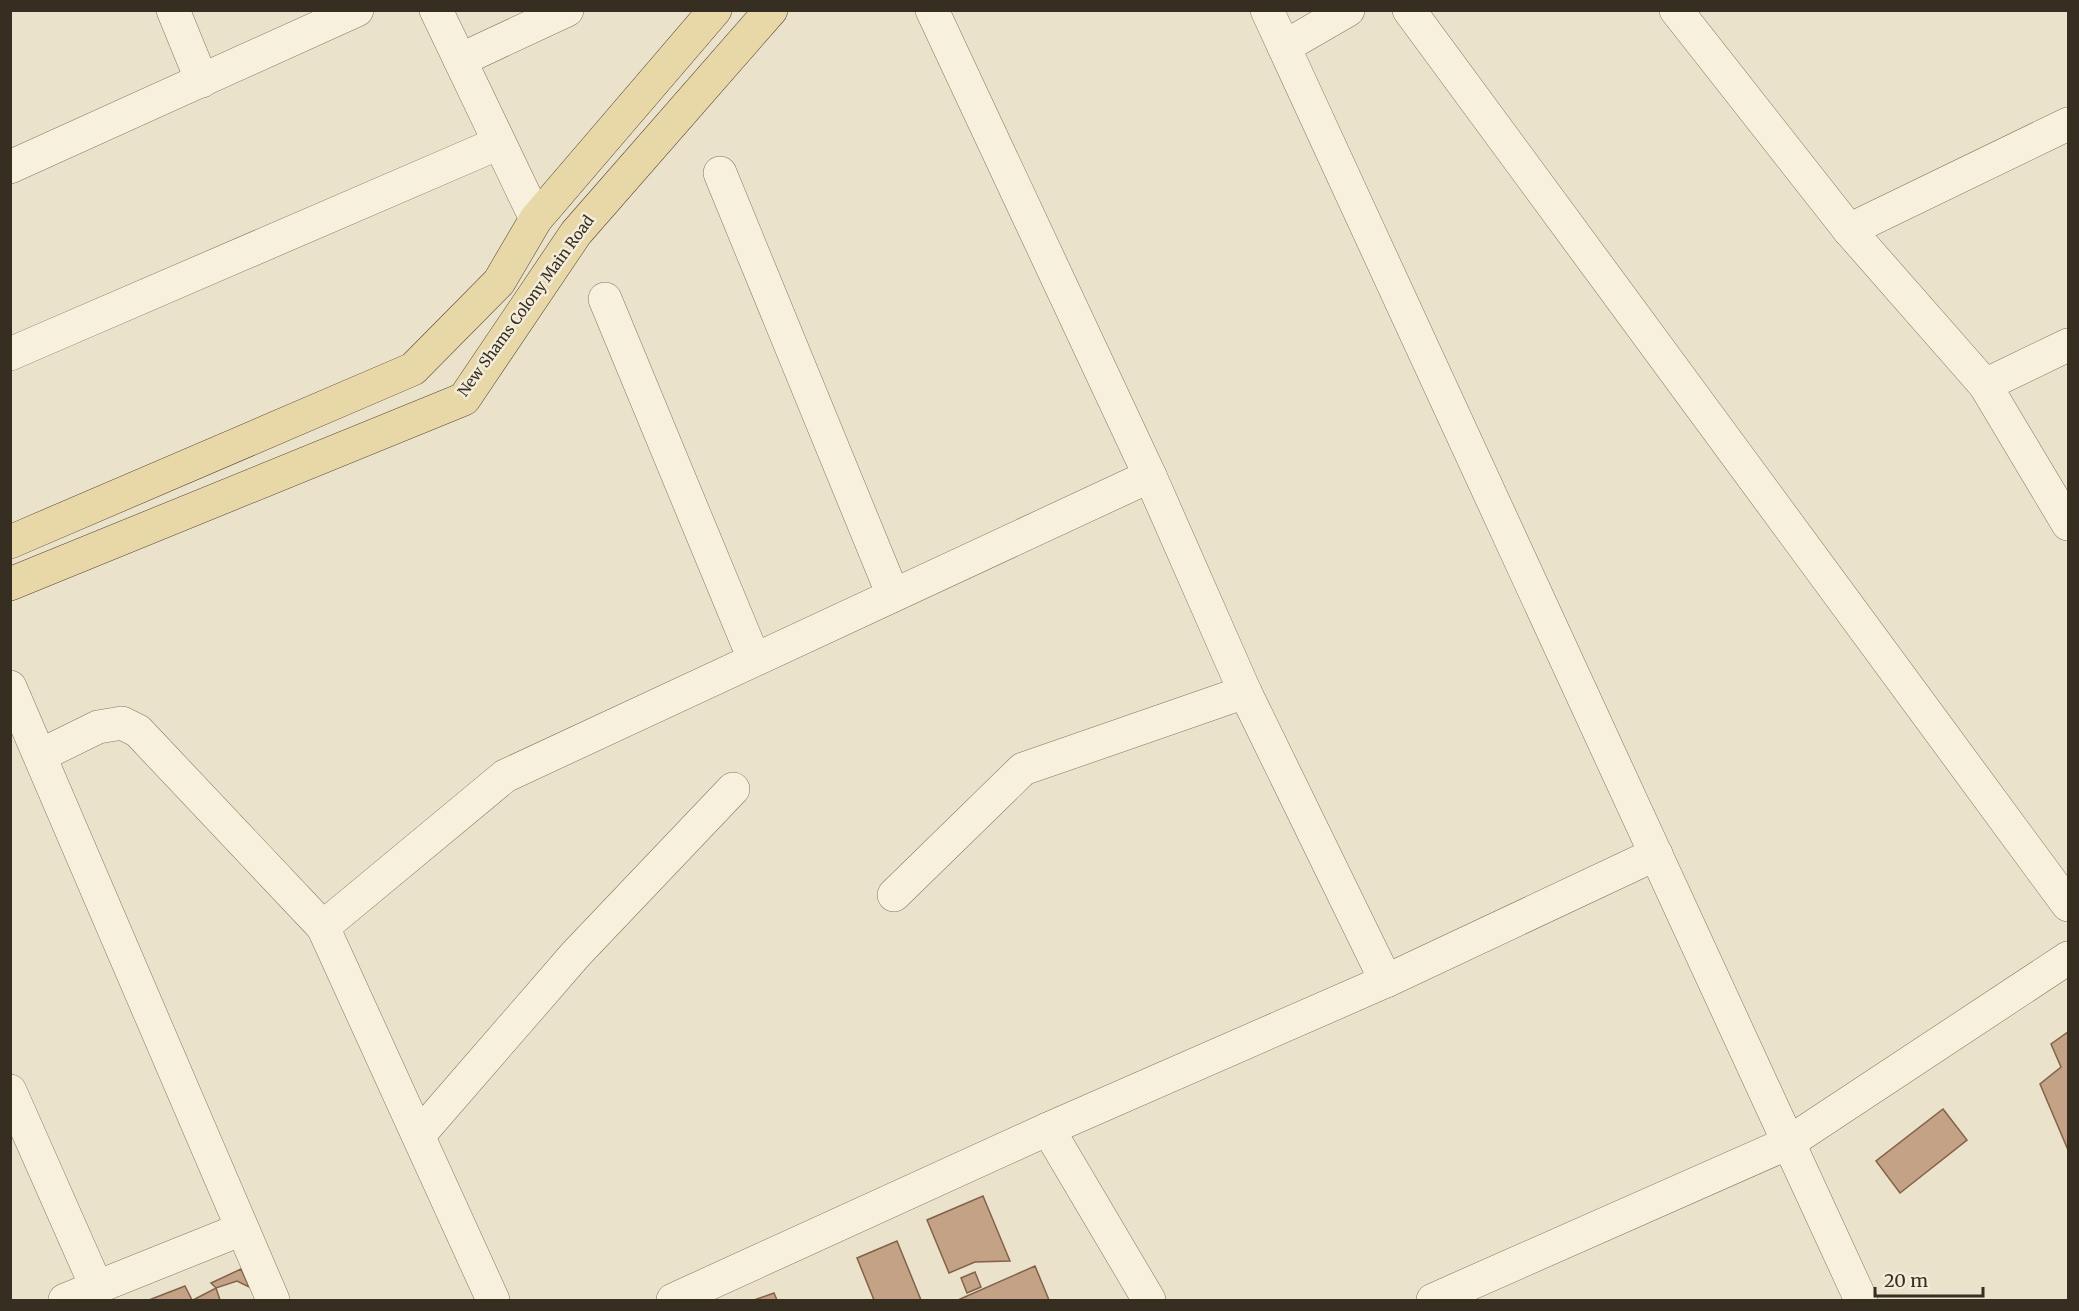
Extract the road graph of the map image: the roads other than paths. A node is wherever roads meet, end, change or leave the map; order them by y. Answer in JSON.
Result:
{"nodes":[{"id":1,"x":173,"y":10,"type":"edge"},
{"id":2,"x":357,"y":10,"type":"edge"},
{"id":3,"x":436,"y":10,"type":"edge"},
{"id":4,"x":567,"y":10,"type":"edge"},
{"id":5,"x":715,"y":10,"type":"edge"},
{"id":6,"x":771,"y":10,"type":"edge"},
{"id":7,"x":932,"y":10,"type":"edge"},
{"id":8,"x":1268,"y":10,"type":"edge"},
{"id":9,"x":1348,"y":10,"type":"edge"},
{"id":10,"x":1409,"y":10,"type":"edge"},
{"id":11,"x":1676,"y":10,"type":"edge"},
{"id":12,"x":1284,"y":46,"type":"junction"},
{"id":13,"x":459,"y":60,"type":"junction"},
{"id":14,"x":202,"y":81,"type":"junction"},
{"id":15,"x":2068,"y":124,"type":"edge"},
{"id":16,"x":499,"y":143,"type":"junction"},
{"id":17,"x":10,"y":167,"type":"edge"},
{"id":18,"x":720,"y":173,"type":"dead end"},
{"id":19,"x":536,"y":219,"type":"junction"},
{"id":20,"x":1849,"y":230,"type":"junction"},
{"id":21,"x":604,"y":299,"type":"dead end"},
{"id":22,"x":2068,"y":345,"type":"edge"},
{"id":23,"x":10,"y":354,"type":"edge"},
{"id":24,"x":1985,"y":385,"type":"junction"},
{"id":25,"x":1150,"y":476,"type":"junction"},
{"id":26,"x":2068,"y":524,"type":"edge"},
{"id":27,"x":10,"y":542,"type":"edge"},
{"id":28,"x":10,"y":584,"type":"edge"},
{"id":29,"x":893,"y":595,"type":"junction"},
{"id":30,"x":754,"y":659,"type":"junction"},
{"id":31,"x":10,"y":687,"type":"edge"},
{"id":32,"x":1245,"y":692,"type":"junction"},
{"id":33,"x":40,"y":755,"type":"junction"},
{"id":34,"x":733,"y":789,"type":"dead end"},
{"id":35,"x":1656,"y":854,"type":"junction"},
{"id":36,"x":894,"y":895,"type":"dead end"},
{"id":37,"x":2068,"y":904,"type":"edge"},
{"id":38,"x":322,"y":927,"type":"junction"},
{"id":39,"x":2068,"y":958,"type":"edge"},
{"id":40,"x":1386,"y":981,"type":"junction"},
{"id":41,"x":10,"y":1091,"type":"edge"},
{"id":42,"x":1048,"y":1129,"type":"junction"},
{"id":43,"x":419,"y":1136,"type":"junction"},
{"id":44,"x":1788,"y":1143,"type":"junction"},
{"id":45,"x":242,"y":1229,"type":"junction"},
{"id":46,"x":97,"y":1288,"type":"junction"},
{"id":47,"x":65,"y":1300,"type":"edge"},
{"id":48,"x":273,"y":1300,"type":"edge"},
{"id":49,"x":493,"y":1300,"type":"edge"},
{"id":50,"x":673,"y":1300,"type":"edge"},
{"id":51,"x":1149,"y":1300,"type":"edge"},
{"id":52,"x":1433,"y":1300,"type":"edge"},
{"id":53,"x":1861,"y":1300,"type":"edge"}],
"edges":[{"from":1,"to":14,"type":"street"},
{"from":2,"to":14,"type":"street"},
{"from":3,"to":13,"type":"street"},
{"from":4,"to":13,"type":"street"},
{"from":5,"to":19,"type":"main road"},
{"from":6,"to":28,"type":"main road","name":"New Shams Colony Main Road"},
{"from":7,"to":25,"type":"street"},
{"from":8,"to":12,"type":"street"},
{"from":9,"to":12,"type":"street"},
{"from":10,"to":37,"type":"street"},
{"from":11,"to":20,"type":"street"},
{"from":12,"to":35,"type":"street"},
{"from":13,"to":16,"type":"street"},
{"from":14,"to":17,"type":"street"},
{"from":15,"to":20,"type":"street"},
{"from":16,"to":19,"type":"street"},
{"from":16,"to":23,"type":"street"},
{"from":18,"to":29,"type":"street"},
{"from":19,"to":27,"type":"main road"},
{"from":20,"to":24,"type":"street"},
{"from":21,"to":30,"type":"street"},
{"from":22,"to":24,"type":"street"},
{"from":24,"to":26,"type":"street"},
{"from":25,"to":29,"type":"street"},
{"from":25,"to":32,"type":"street"},
{"from":29,"to":30,"type":"street"},
{"from":30,"to":38,"type":"street"},
{"from":31,"to":33,"type":"street"},
{"from":32,"to":36,"type":"street"},
{"from":32,"to":40,"type":"street"},
{"from":33,"to":38,"type":"street"},
{"from":33,"to":45,"type":"street"},
{"from":34,"to":43,"type":"street"},
{"from":35,"to":40,"type":"street"},
{"from":35,"to":44,"type":"street"},
{"from":38,"to":43,"type":"street"},
{"from":39,"to":44,"type":"street"},
{"from":40,"to":42,"type":"street"},
{"from":41,"to":46,"type":"street"},
{"from":42,"to":50,"type":"street"},
{"from":42,"to":51,"type":"street"},
{"from":43,"to":49,"type":"street"},
{"from":44,"to":52,"type":"street"},
{"from":44,"to":53,"type":"street"},
{"from":45,"to":46,"type":"street"},
{"from":45,"to":48,"type":"street"},
{"from":46,"to":47,"type":"street"}]}
